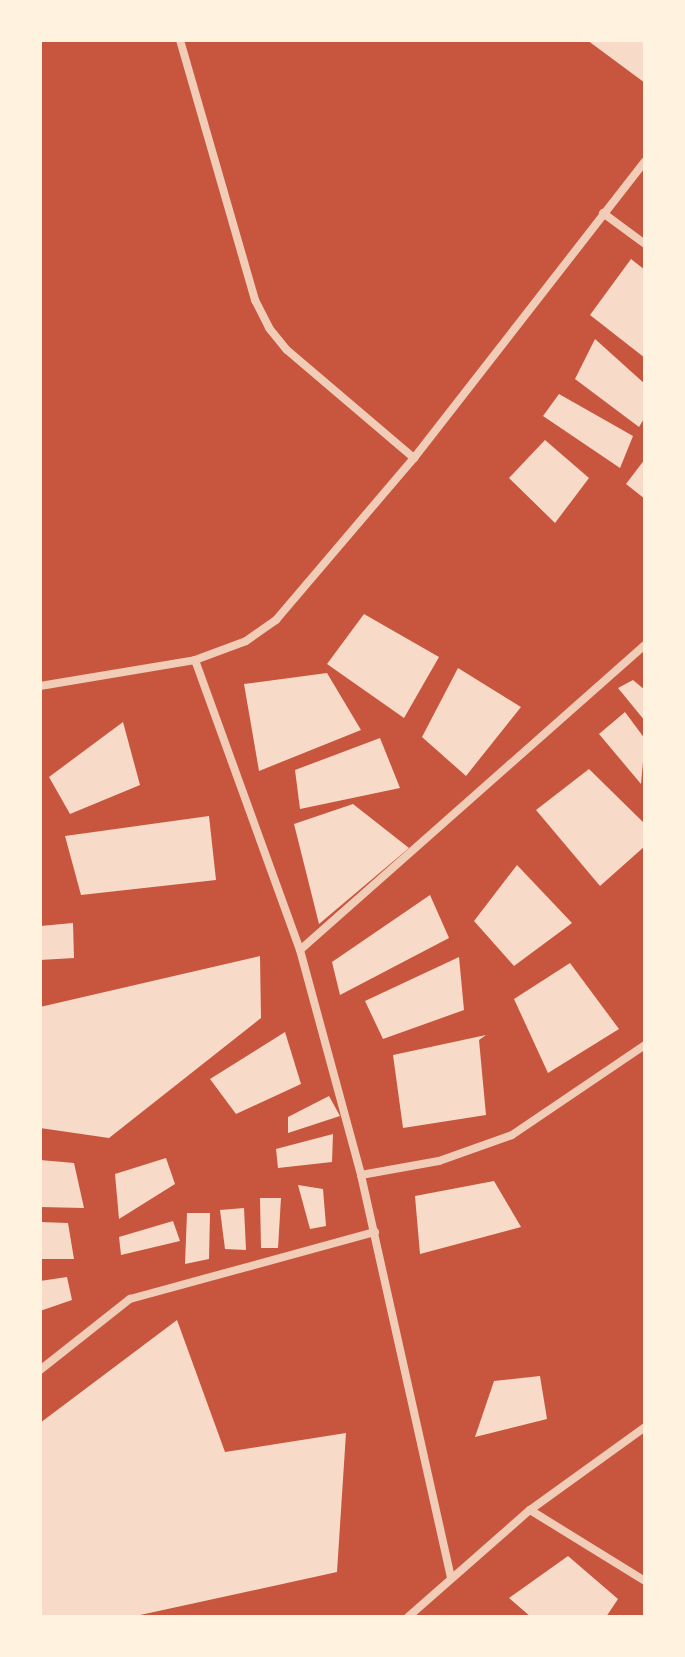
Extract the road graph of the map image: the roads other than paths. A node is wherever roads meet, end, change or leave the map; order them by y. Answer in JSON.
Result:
{"nodes":[{"id":1,"x":180,"y":40,"type":"edge"},
{"id":2,"x":645,"y":161,"type":"edge"},
{"id":3,"x":603,"y":213,"type":"junction"},
{"id":4,"x":645,"y":244,"type":"edge"},
{"id":5,"x":414,"y":458,"type":"junction"},
{"id":6,"x":645,"y":645,"type":"edge"},
{"id":7,"x":195,"y":660,"type":"junction"},
{"id":8,"x":40,"y":686,"type":"edge"},
{"id":9,"x":300,"y":950,"type":"junction"},
{"id":10,"x":645,"y":1045,"type":"edge"},
{"id":11,"x":361,"y":1175,"type":"junction"},
{"id":12,"x":375,"y":1232,"type":"junction"},
{"id":13,"x":40,"y":1370,"type":"edge"},
{"id":14,"x":645,"y":1427,"type":"edge"},
{"id":15,"x":530,"y":1510,"type":"junction"},
{"id":16,"x":451,"y":1577,"type":"junction"},
{"id":17,"x":645,"y":1581,"type":"edge"},
{"id":18,"x":408,"y":1617,"type":"edge"}],
"edges":[{"from":1,"to":5,"type":"street"},
{"from":2,"to":3,"type":"street"},
{"from":3,"to":4,"type":"street"},
{"from":3,"to":5,"type":"street"},
{"from":5,"to":7,"type":"street"},
{"from":6,"to":9,"type":"street"},
{"from":7,"to":8,"type":"street"},
{"from":7,"to":9,"type":"street"},
{"from":9,"to":11,"type":"street"},
{"from":10,"to":11,"type":"street"},
{"from":11,"to":12,"type":"street"},
{"from":12,"to":13,"type":"street"},
{"from":12,"to":16,"type":"street"},
{"from":14,"to":15,"type":"street"},
{"from":15,"to":16,"type":"street"},
{"from":15,"to":17,"type":"street"},
{"from":16,"to":18,"type":"street"}]}
